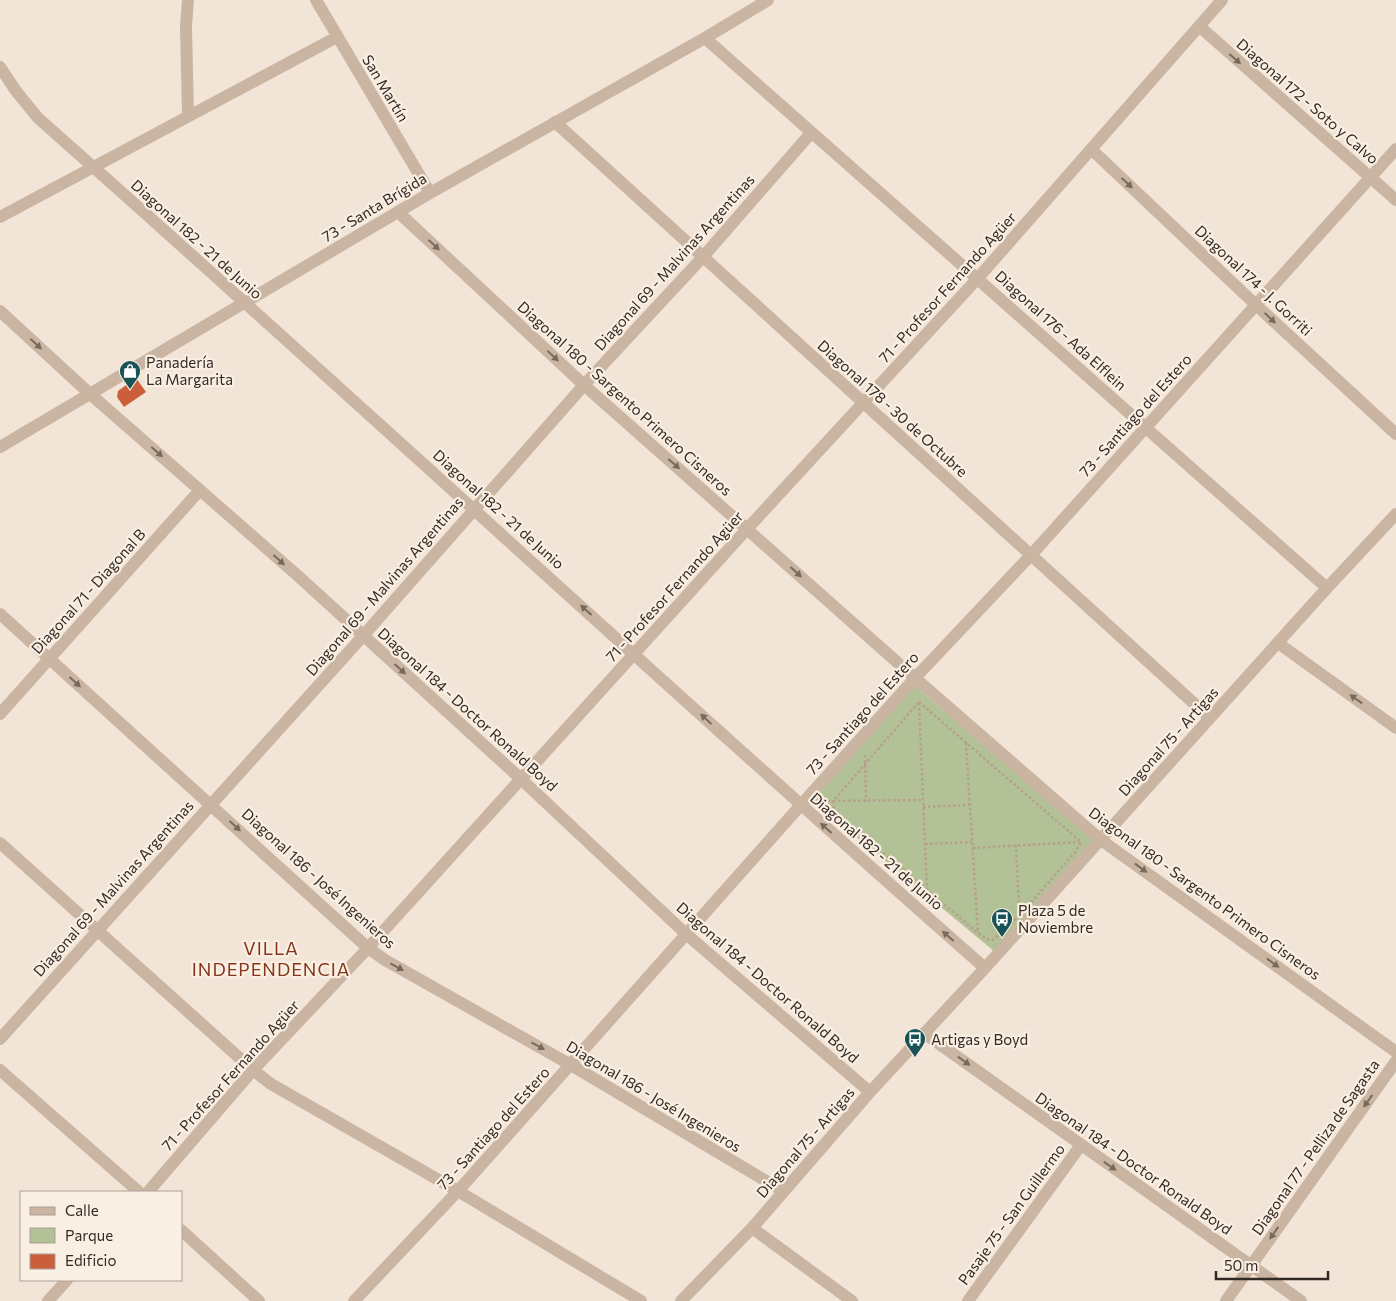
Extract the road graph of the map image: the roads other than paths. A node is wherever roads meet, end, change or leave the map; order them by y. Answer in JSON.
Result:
{"nodes":[{"id":1,"x":188,"y":0,"type":"edge"},
{"id":2,"x":316,"y":0,"type":"edge"},
{"id":3,"x":768,"y":0,"type":"edge"},
{"id":4,"x":1222,"y":0,"type":"edge"},
{"id":5,"x":1198,"y":26,"type":"junction"},
{"id":6,"x":337,"y":37,"type":"junction"},
{"id":7,"x":706,"y":38,"type":"junction"},
{"id":8,"x":0,"y":67,"type":"edge"},
{"id":9,"x":188,"y":116,"type":"junction"},
{"id":10,"x":555,"y":122,"type":"junction"},
{"id":11,"x":811,"y":133,"type":"junction"},
{"id":12,"x":1396,"y":149,"type":"edge"},
{"id":13,"x":1091,"y":150,"type":"junction"},
{"id":14,"x":94,"y":167,"type":"junction"},
{"id":15,"x":1371,"y":178,"type":"junction"},
{"id":16,"x":430,"y":193,"type":"junction"},
{"id":17,"x":1396,"y":200,"type":"edge"},
{"id":18,"x":398,"y":212,"type":"junction"},
{"id":19,"x":0,"y":217,"type":"edge"},
{"id":20,"x":702,"y":258,"type":"junction"},
{"id":21,"x":978,"y":278,"type":"junction"},
{"id":22,"x":244,"y":303,"type":"junction"},
{"id":23,"x":1256,"y":305,"type":"junction"},
{"id":24,"x":0,"y":311,"type":"edge"},
{"id":25,"x":584,"y":385,"type":"junction"},
{"id":26,"x":89,"y":393,"type":"junction"},
{"id":27,"x":863,"y":403,"type":"junction"},
{"id":28,"x":1146,"y":427,"type":"junction"},
{"id":29,"x":1396,"y":434,"type":"edge"},
{"id":30,"x":0,"y":447,"type":"edge"},
{"id":31,"x":200,"y":490,"type":"junction"},
{"id":32,"x":474,"y":508,"type":"junction"},
{"id":33,"x":1396,"y":514,"type":"edge"},
{"id":34,"x":747,"y":529,"type":"junction"},
{"id":35,"x":1032,"y":554,"type":"junction"},
{"id":36,"x":1327,"y":588,"type":"junction"},
{"id":37,"x":0,"y":614,"type":"edge"},
{"id":38,"x":363,"y":636,"type":"junction"},
{"id":39,"x":1278,"y":643,"type":"junction"},
{"id":40,"x":634,"y":653,"type":"junction"},
{"id":41,"x":50,"y":659,"type":"junction"},
{"id":42,"x":915,"y":678,"type":"junction"},
{"id":43,"x":0,"y":714,"type":"edge"},
{"id":44,"x":1210,"y":718,"type":"junction"},
{"id":45,"x":1396,"y":728,"type":"edge"},
{"id":46,"x":521,"y":779,"type":"junction"},
{"id":47,"x":211,"y":804,"type":"junction"},
{"id":48,"x":800,"y":806,"type":"junction"},
{"id":49,"x":1101,"y":840,"type":"junction"},
{"id":50,"x":0,"y":842,"type":"edge"},
{"id":51,"x":97,"y":929,"type":"junction"},
{"id":52,"x":686,"y":934,"type":"junction"},
{"id":53,"x":368,"y":948,"type":"junction"},
{"id":54,"x":985,"y":968,"type":"junction"},
{"id":55,"x":924,"y":1033,"type":"junction"},
{"id":56,"x":0,"y":1038,"type":"edge"},
{"id":57,"x":1396,"y":1052,"type":"edge"},
{"id":58,"x":1396,"y":1061,"type":"edge"},
{"id":59,"x":571,"y":1065,"type":"junction"},
{"id":60,"x":0,"y":1070,"type":"edge"},
{"id":61,"x":253,"y":1070,"type":"junction"},
{"id":62,"x":870,"y":1092,"type":"junction"},
{"id":63,"x":1081,"y":1145,"type":"junction"},
{"id":64,"x":138,"y":1191,"type":"edge"},
{"id":65,"x":149,"y":1191,"type":"edge"},
{"id":66,"x":458,"y":1191,"type":"junction"},
{"id":67,"x":783,"y":1191,"type":"junction"},
{"id":68,"x":752,"y":1228,"type":"junction"},
{"id":69,"x":182,"y":1231,"type":"edge"},
{"id":70,"x":1251,"y":1266,"type":"junction"},
{"id":71,"x":66,"y":1281,"type":"edge"},
{"id":72,"x":48,"y":1301,"type":"edge"},
{"id":73,"x":259,"y":1301,"type":"edge"},
{"id":74,"x":354,"y":1301,"type":"edge"},
{"id":75,"x":641,"y":1301,"type":"edge"},
{"id":76,"x":681,"y":1301,"type":"edge"},
{"id":77,"x":852,"y":1301,"type":"edge"},
{"id":78,"x":968,"y":1301,"type":"edge"},
{"id":79,"x":1226,"y":1301,"type":"edge"},
{"id":80,"x":1301,"y":1301,"type":"edge"}],
"edges":[{"from":1,"to":9,"type":"street"},
{"from":2,"to":6,"type":"street","name":"San Martín"},
{"from":3,"to":7,"type":"street","name":"73 - Santa Brígida"},
{"from":4,"to":5,"type":"street","name":"71 - Profesor Fernando Agüer"},
{"from":5,"to":13,"type":"street","name":"71 - Profesor Fernando Agüer"},
{"from":5,"to":15,"type":"street","name":"Diagonal 172 - Soto y Calvo","one_way":true},
{"from":6,"to":9,"type":"street"},
{"from":6,"to":16,"type":"street","name":"San Martín"},
{"from":7,"to":10,"type":"street","name":"73 - Santa Brígida"},
{"from":7,"to":11,"type":"street","name":"Diagonal 176 - Ada Elflein"},
{"from":8,"to":14,"type":"street","name":"Diagonal 182 - 21 de Junio"},
{"from":9,"to":14,"type":"street"},
{"from":10,"to":16,"type":"street","name":"73 - Santa Brígida"},
{"from":10,"to":20,"type":"street","name":"Diagonal 178 - 30 de Octubre"},
{"from":11,"to":20,"type":"street","name":"Diagonal 69 - Malvinas Argentinas"},
{"from":11,"to":21,"type":"street","name":"Diagonal 176 - Ada Elflein"},
{"from":12,"to":15,"type":"street","name":"73 - Santiago del Estero"},
{"from":13,"to":21,"type":"street","name":"71 - Profesor Fernando Agüer"},
{"from":13,"to":23,"type":"street","name":"Diagonal 174 - J. Gorriti","one_way":true},
{"from":14,"to":19,"type":"street"},
{"from":14,"to":22,"type":"street","name":"Diagonal 182 - 21 de Junio"},
{"from":15,"to":17,"type":"street","name":"Diagonal 172 - Soto y Calvo"},
{"from":15,"to":23,"type":"street","name":"73 - Santiago del Estero"},
{"from":16,"to":18,"type":"street","name":"73 - Santa Brígida"},
{"from":18,"to":22,"type":"street","name":"73 - Santa Brígida"},
{"from":18,"to":25,"type":"street","name":"Diagonal 180 - Sargento Primero Cisneros","one_way":true},
{"from":20,"to":25,"type":"street","name":"Diagonal 69 - Malvinas Argentinas"},
{"from":20,"to":27,"type":"street","name":"Diagonal 178 - 30 de Octubre"},
{"from":21,"to":27,"type":"street","name":"71 - Profesor Fernando Agüer"},
{"from":21,"to":28,"type":"street","name":"Diagonal 176 - Ada Elflein"},
{"from":22,"to":26,"type":"street","name":"73 - Santa Brígida"},
{"from":22,"to":32,"type":"street","name":"Diagonal 182 - 21 de Junio"},
{"from":23,"to":28,"type":"street","name":"73 - Santiago del Estero"},
{"from":23,"to":29,"type":"street","name":"Diagonal 174 - J. Gorriti","one_way":true},
{"from":24,"to":26,"type":"street","name":"Diagonal 184 - Doctor Ronald Boyd","one_way":true},
{"from":25,"to":32,"type":"street","name":"Diagonal 69 - Malvinas Argentinas"},
{"from":25,"to":34,"type":"street","name":"Diagonal 180 - Sargento Primero Cisneros","one_way":true},
{"from":26,"to":30,"type":"street","name":"73 - Santa Brígida"},
{"from":26,"to":31,"type":"street","name":"Diagonal 184 - Doctor Ronald Boyd","one_way":true},
{"from":27,"to":34,"type":"street","name":"71 - Profesor Fernando Agüer"},
{"from":27,"to":35,"type":"street","name":"Diagonal 178 - 30 de Octubre"},
{"from":28,"to":35,"type":"street","name":"73 - Santiago del Estero"},
{"from":28,"to":36,"type":"street","name":"Diagonal 176 - Ada Elflein"},
{"from":31,"to":38,"type":"street","name":"Diagonal 184 - Doctor Ronald Boyd","one_way":true},
{"from":31,"to":41,"type":"street","name":"Diagonal 71 - Diagonal B"},
{"from":32,"to":38,"type":"street","name":"Diagonal 69 - Malvinas Argentinas"},
{"from":40,"to":32,"type":"street","name":"Diagonal 182 - 21 de Junio","one_way":true},
{"from":33,"to":36,"type":"street","name":"Diagonal 75 - Artigas"},
{"from":34,"to":40,"type":"street","name":"71 - Profesor Fernando Agüer"},
{"from":34,"to":42,"type":"street","name":"Diagonal 180 - Sargento Primero Cisneros","one_way":true},
{"from":35,"to":42,"type":"street","name":"73 - Santiago del Estero"},
{"from":35,"to":44,"type":"street","name":"Diagonal 178 - 30 de Octubre"},
{"from":36,"to":39,"type":"street","name":"Diagonal 75 - Artigas"},
{"from":37,"to":41,"type":"street","name":"Diagonal 186 - José Ingenieros"},
{"from":38,"to":46,"type":"street","name":"Diagonal 184 - Doctor Ronald Boyd","one_way":true},
{"from":38,"to":47,"type":"street","name":"Diagonal 69 - Malvinas Argentinas"},
{"from":39,"to":44,"type":"street","name":"Diagonal 75 - Artigas"},
{"from":45,"to":39,"type":"street","one_way":true},
{"from":40,"to":46,"type":"street","name":"71 - Profesor Fernando Agüer"},
{"from":48,"to":40,"type":"street","name":"Diagonal 182 - 21 de Junio","one_way":true},
{"from":41,"to":43,"type":"street","name":"Diagonal 71 - Diagonal B"},
{"from":41,"to":47,"type":"street","name":"Diagonal 186 - José Ingenieros","one_way":true},
{"from":42,"to":48,"type":"street","name":"73 - Santiago del Estero"},
{"from":42,"to":49,"type":"street","name":"Diagonal 180 - Sargento Primero Cisneros"},
{"from":44,"to":49,"type":"street","name":"Diagonal 75 - Artigas"},
{"from":46,"to":52,"type":"street","name":"Diagonal 184 - Doctor Ronald Boyd"},
{"from":46,"to":53,"type":"street","name":"71 - Profesor Fernando Agüer"},
{"from":47,"to":51,"type":"street","name":"Diagonal 69 - Malvinas Argentinas"},
{"from":47,"to":53,"type":"street","name":"Diagonal 186 - José Ingenieros","one_way":true},
{"from":48,"to":52,"type":"street","name":"73 - Santiago del Estero"},
{"from":54,"to":48,"type":"street","name":"Diagonal 182 - 21 de Junio","one_way":true},
{"from":49,"to":54,"type":"street","name":"Diagonal 75 - Artigas"},
{"from":49,"to":57,"type":"street","name":"Diagonal 180 - Sargento Primero Cisneros","one_way":true},
{"from":50,"to":51,"type":"street"},
{"from":51,"to":56,"type":"street","name":"Diagonal 69 - Malvinas Argentinas"},
{"from":51,"to":61,"type":"street"},
{"from":52,"to":59,"type":"street","name":"73 - Santiago del Estero"},
{"from":52,"to":62,"type":"street","name":"Diagonal 184 - Doctor Ronald Boyd"},
{"from":53,"to":59,"type":"street","name":"Diagonal 186 - José Ingenieros","one_way":true},
{"from":53,"to":61,"type":"street","name":"71 - Profesor Fernando Agüer"},
{"from":54,"to":55,"type":"street","name":"Diagonal 75 - Artigas"},
{"from":55,"to":62,"type":"street","name":"Diagonal 75 - Artigas"},
{"from":55,"to":63,"type":"street","name":"Diagonal 184 - Doctor Ronald Boyd","one_way":true},
{"from":58,"to":70,"type":"street","name":"Diagonal 77 - Pelliza de Sagasta","one_way":true},
{"from":59,"to":66,"type":"street","name":"73 - Santiago del Estero"},
{"from":59,"to":67,"type":"street","name":"Diagonal 186 - José Ingenieros"},
{"from":60,"to":64,"type":"street"},
{"from":61,"to":65,"type":"street","name":"71 - Profesor Fernando Agüer"},
{"from":61,"to":66,"type":"street"},
{"from":62,"to":67,"type":"street","name":"Diagonal 75 - Artigas"},
{"from":63,"to":70,"type":"street","name":"Diagonal 184 - Doctor Ronald Boyd","one_way":true},
{"from":63,"to":78,"type":"street","name":"Pasaje 75 - San Guillermo"},
{"from":66,"to":74,"type":"street","name":"73 - Santiago del Estero"},
{"from":66,"to":75,"type":"street"},
{"from":67,"to":68,"type":"street","name":"Diagonal 75 - Artigas"},
{"from":68,"to":76,"type":"street","name":"Diagonal 75 - Artigas"},
{"from":68,"to":77,"type":"street"},
{"from":69,"to":73,"type":"street"},
{"from":70,"to":79,"type":"street","name":"Diagonal 77 - Pelliza de Sagasta"},
{"from":70,"to":80,"type":"street","name":"Diagonal 184 - Doctor Ronald Boyd"},
{"from":71,"to":72,"type":"street"}]}
